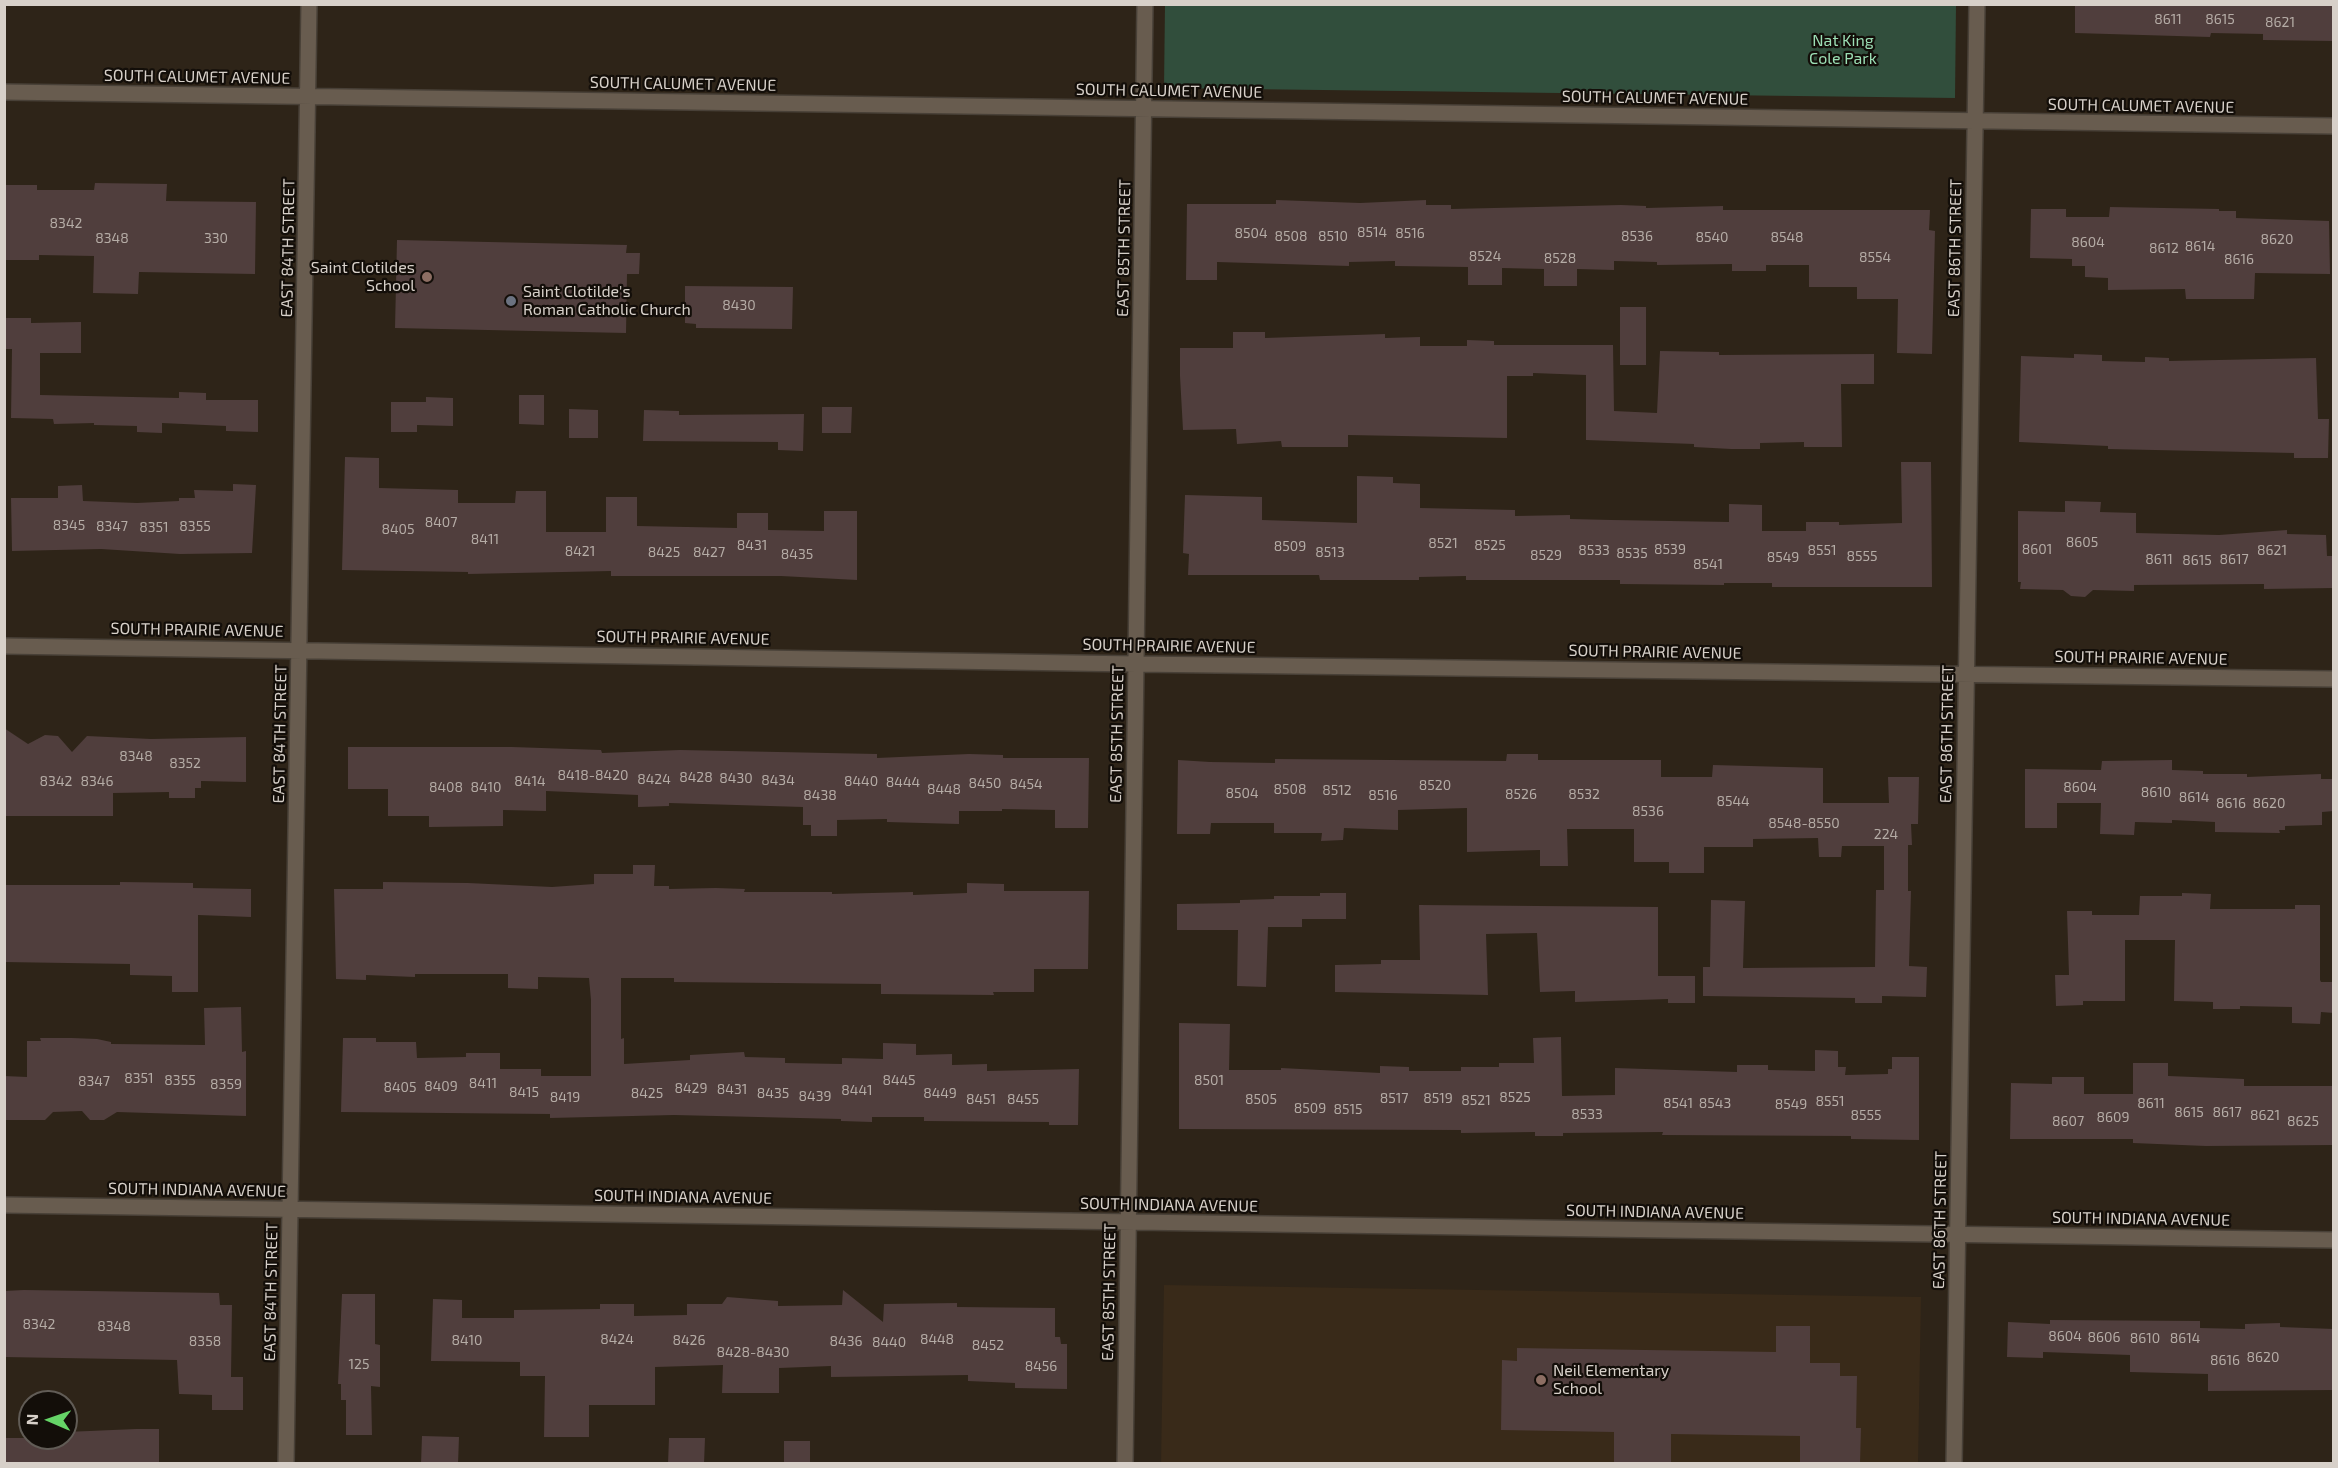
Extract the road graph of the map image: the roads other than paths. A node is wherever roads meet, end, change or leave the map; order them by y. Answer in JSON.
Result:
{"nodes":[{"id":1,"x":309,"y":4,"type":"edge"},
{"id":2,"x":1145,"y":4,"type":"edge"},
{"id":3,"x":1977,"y":4,"type":"edge"},
{"id":4,"x":4,"y":92,"type":"edge"},
{"id":5,"x":308,"y":96,"type":"junction"},
{"id":6,"x":1143,"y":109,"type":"junction"},
{"id":7,"x":1975,"y":121,"type":"junction"},
{"id":8,"x":2334,"y":126,"type":"edge"},
{"id":9,"x":4,"y":646,"type":"edge"},
{"id":10,"x":299,"y":649,"type":"junction"},
{"id":11,"x":1136,"y":664,"type":"junction"},
{"id":12,"x":1966,"y":673,"type":"junction"},
{"id":13,"x":2334,"y":679,"type":"edge"},
{"id":14,"x":4,"y":1205,"type":"edge"},
{"id":15,"x":290,"y":1209,"type":"junction"},
{"id":16,"x":1128,"y":1222,"type":"junction"},
{"id":17,"x":1957,"y":1234,"type":"junction"},
{"id":18,"x":2334,"y":1240,"type":"edge"},
{"id":19,"x":286,"y":1464,"type":"edge"},
{"id":20,"x":1125,"y":1464,"type":"edge"},
{"id":21,"x":1954,"y":1464,"type":"edge"}],
"edges":[{"from":1,"to":5,"type":"street","name":"EAST 84TH STREET"},
{"from":2,"to":6,"type":"street","name":"EAST 85TH STREET"},
{"from":3,"to":7,"type":"street","name":"EAST 86TH STREET"},
{"from":4,"to":5,"type":"street","name":"SOUTH CALUMET AVENUE"},
{"from":5,"to":6,"type":"street","name":"SOUTH CALUMET AVENUE"},
{"from":5,"to":10,"type":"street","name":"EAST 84TH STREET"},
{"from":6,"to":7,"type":"street","name":"SOUTH CALUMET AVENUE"},
{"from":6,"to":11,"type":"street","name":"EAST 85TH STREET"},
{"from":7,"to":8,"type":"street","name":"SOUTH CALUMET AVENUE"},
{"from":7,"to":12,"type":"street","name":"EAST 86TH STREET"},
{"from":9,"to":10,"type":"street","name":"SOUTH PRAIRIE AVENUE"},
{"from":10,"to":11,"type":"street","name":"SOUTH PRAIRIE AVENUE"},
{"from":10,"to":15,"type":"street","name":"EAST 84TH STREET"},
{"from":11,"to":12,"type":"street","name":"SOUTH PRAIRIE AVENUE"},
{"from":11,"to":16,"type":"street","name":"EAST 85TH STREET"},
{"from":12,"to":13,"type":"street","name":"SOUTH PRAIRIE AVENUE"},
{"from":12,"to":17,"type":"street","name":"EAST 86TH STREET"},
{"from":14,"to":15,"type":"street","name":"SOUTH INDIANA AVENUE"},
{"from":15,"to":16,"type":"street","name":"SOUTH INDIANA AVENUE"},
{"from":15,"to":19,"type":"street","name":"EAST 84TH STREET"},
{"from":16,"to":17,"type":"street","name":"SOUTH INDIANA AVENUE"},
{"from":16,"to":20,"type":"street","name":"EAST 85TH STREET"},
{"from":17,"to":18,"type":"street","name":"SOUTH INDIANA AVENUE"},
{"from":17,"to":21,"type":"street","name":"EAST 86TH STREET"}]}
